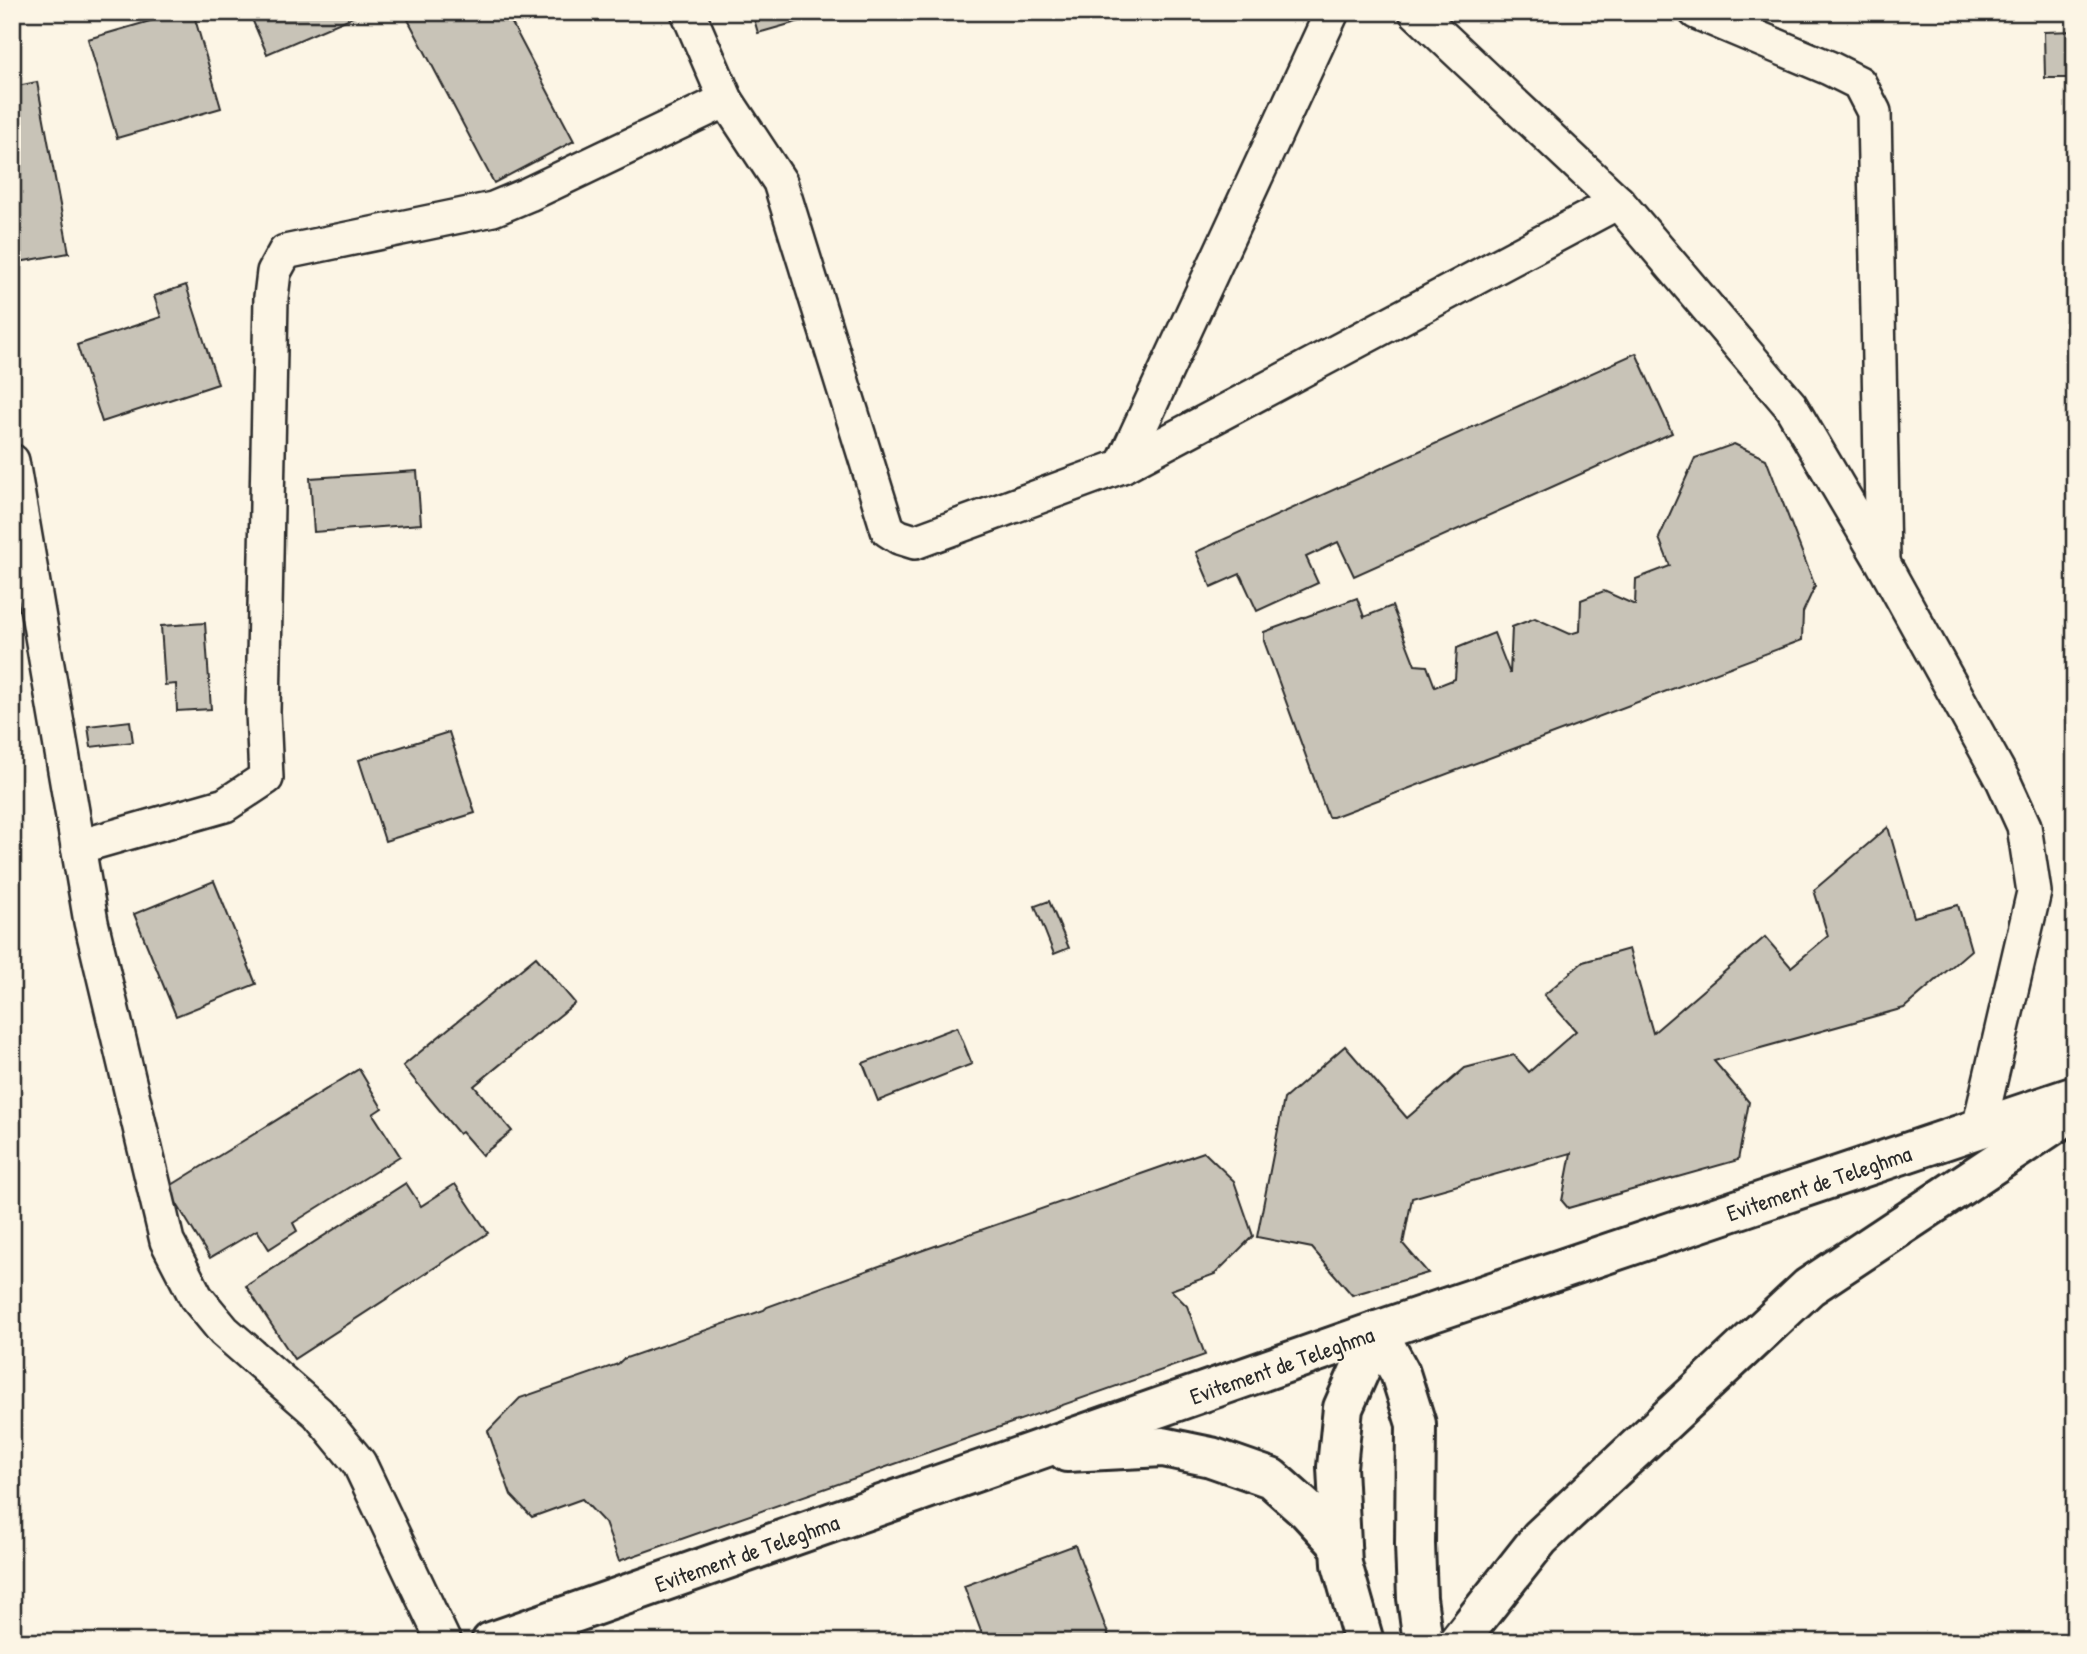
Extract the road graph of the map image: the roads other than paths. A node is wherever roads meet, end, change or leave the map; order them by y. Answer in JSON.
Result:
{"nodes":[{"id":1,"x":688,"y":12,"type":"edge"},
{"id":2,"x":1332,"y":12,"type":"edge"},
{"id":3,"x":1416,"y":12,"type":"edge"},
{"id":4,"x":1696,"y":12,"type":"edge"},
{"id":5,"x":726,"y":100,"type":"junction"},
{"id":6,"x":1618,"y":202,"type":"junction"},
{"id":7,"x":12,"y":461,"type":"edge"},
{"id":8,"x":1122,"y":466,"type":"junction"},
{"id":9,"x":1883,"y":564,"type":"junction"},
{"id":10,"x":78,"y":847,"type":"junction"},
{"id":11,"x":2075,"y":1096,"type":"edge"},
{"id":12,"x":2075,"y":1110,"type":"edge"},
{"id":13,"x":1979,"y":1128,"type":"junction"},
{"id":14,"x":1377,"y":1331,"type":"junction"},
{"id":15,"x":1016,"y":1456,"type":"junction"},
{"id":16,"x":1341,"y":1547,"type":"junction"},
{"id":17,"x":444,"y":1642,"type":"edge"},
{"id":18,"x":491,"y":1642,"type":"edge"},
{"id":19,"x":1364,"y":1642,"type":"edge"},
{"id":20,"x":1423,"y":1642,"type":"edge"},
{"id":21,"x":1458,"y":1642,"type":"edge"}],
"edges":[{"from":1,"to":5,"type":"street"},
{"from":2,"to":8,"type":"street"},
{"from":3,"to":6,"type":"street"},
{"from":4,"to":9,"type":"street"},
{"from":5,"to":8,"type":"street"},
{"from":5,"to":10,"type":"street"},
{"from":6,"to":8,"type":"street"},
{"from":6,"to":9,"type":"street"},
{"from":7,"to":10,"type":"street"},
{"from":9,"to":13,"type":"street"},
{"from":10,"to":17,"type":"street"},
{"from":11,"to":13,"type":"main road","name":"Evitement de Teleghma"},
{"from":12,"to":21,"type":"main road"},
{"from":13,"to":14,"type":"main road","name":"Evitement de Teleghma"},
{"from":14,"to":15,"type":"main road","name":"Evitement de Teleghma"},
{"from":14,"to":16,"type":"main road"},
{"from":14,"to":20,"type":"main road"},
{"from":15,"to":16,"type":"main road"},
{"from":15,"to":18,"type":"main road","name":"Evitement de Teleghma"},
{"from":16,"to":19,"type":"main road"}]}
